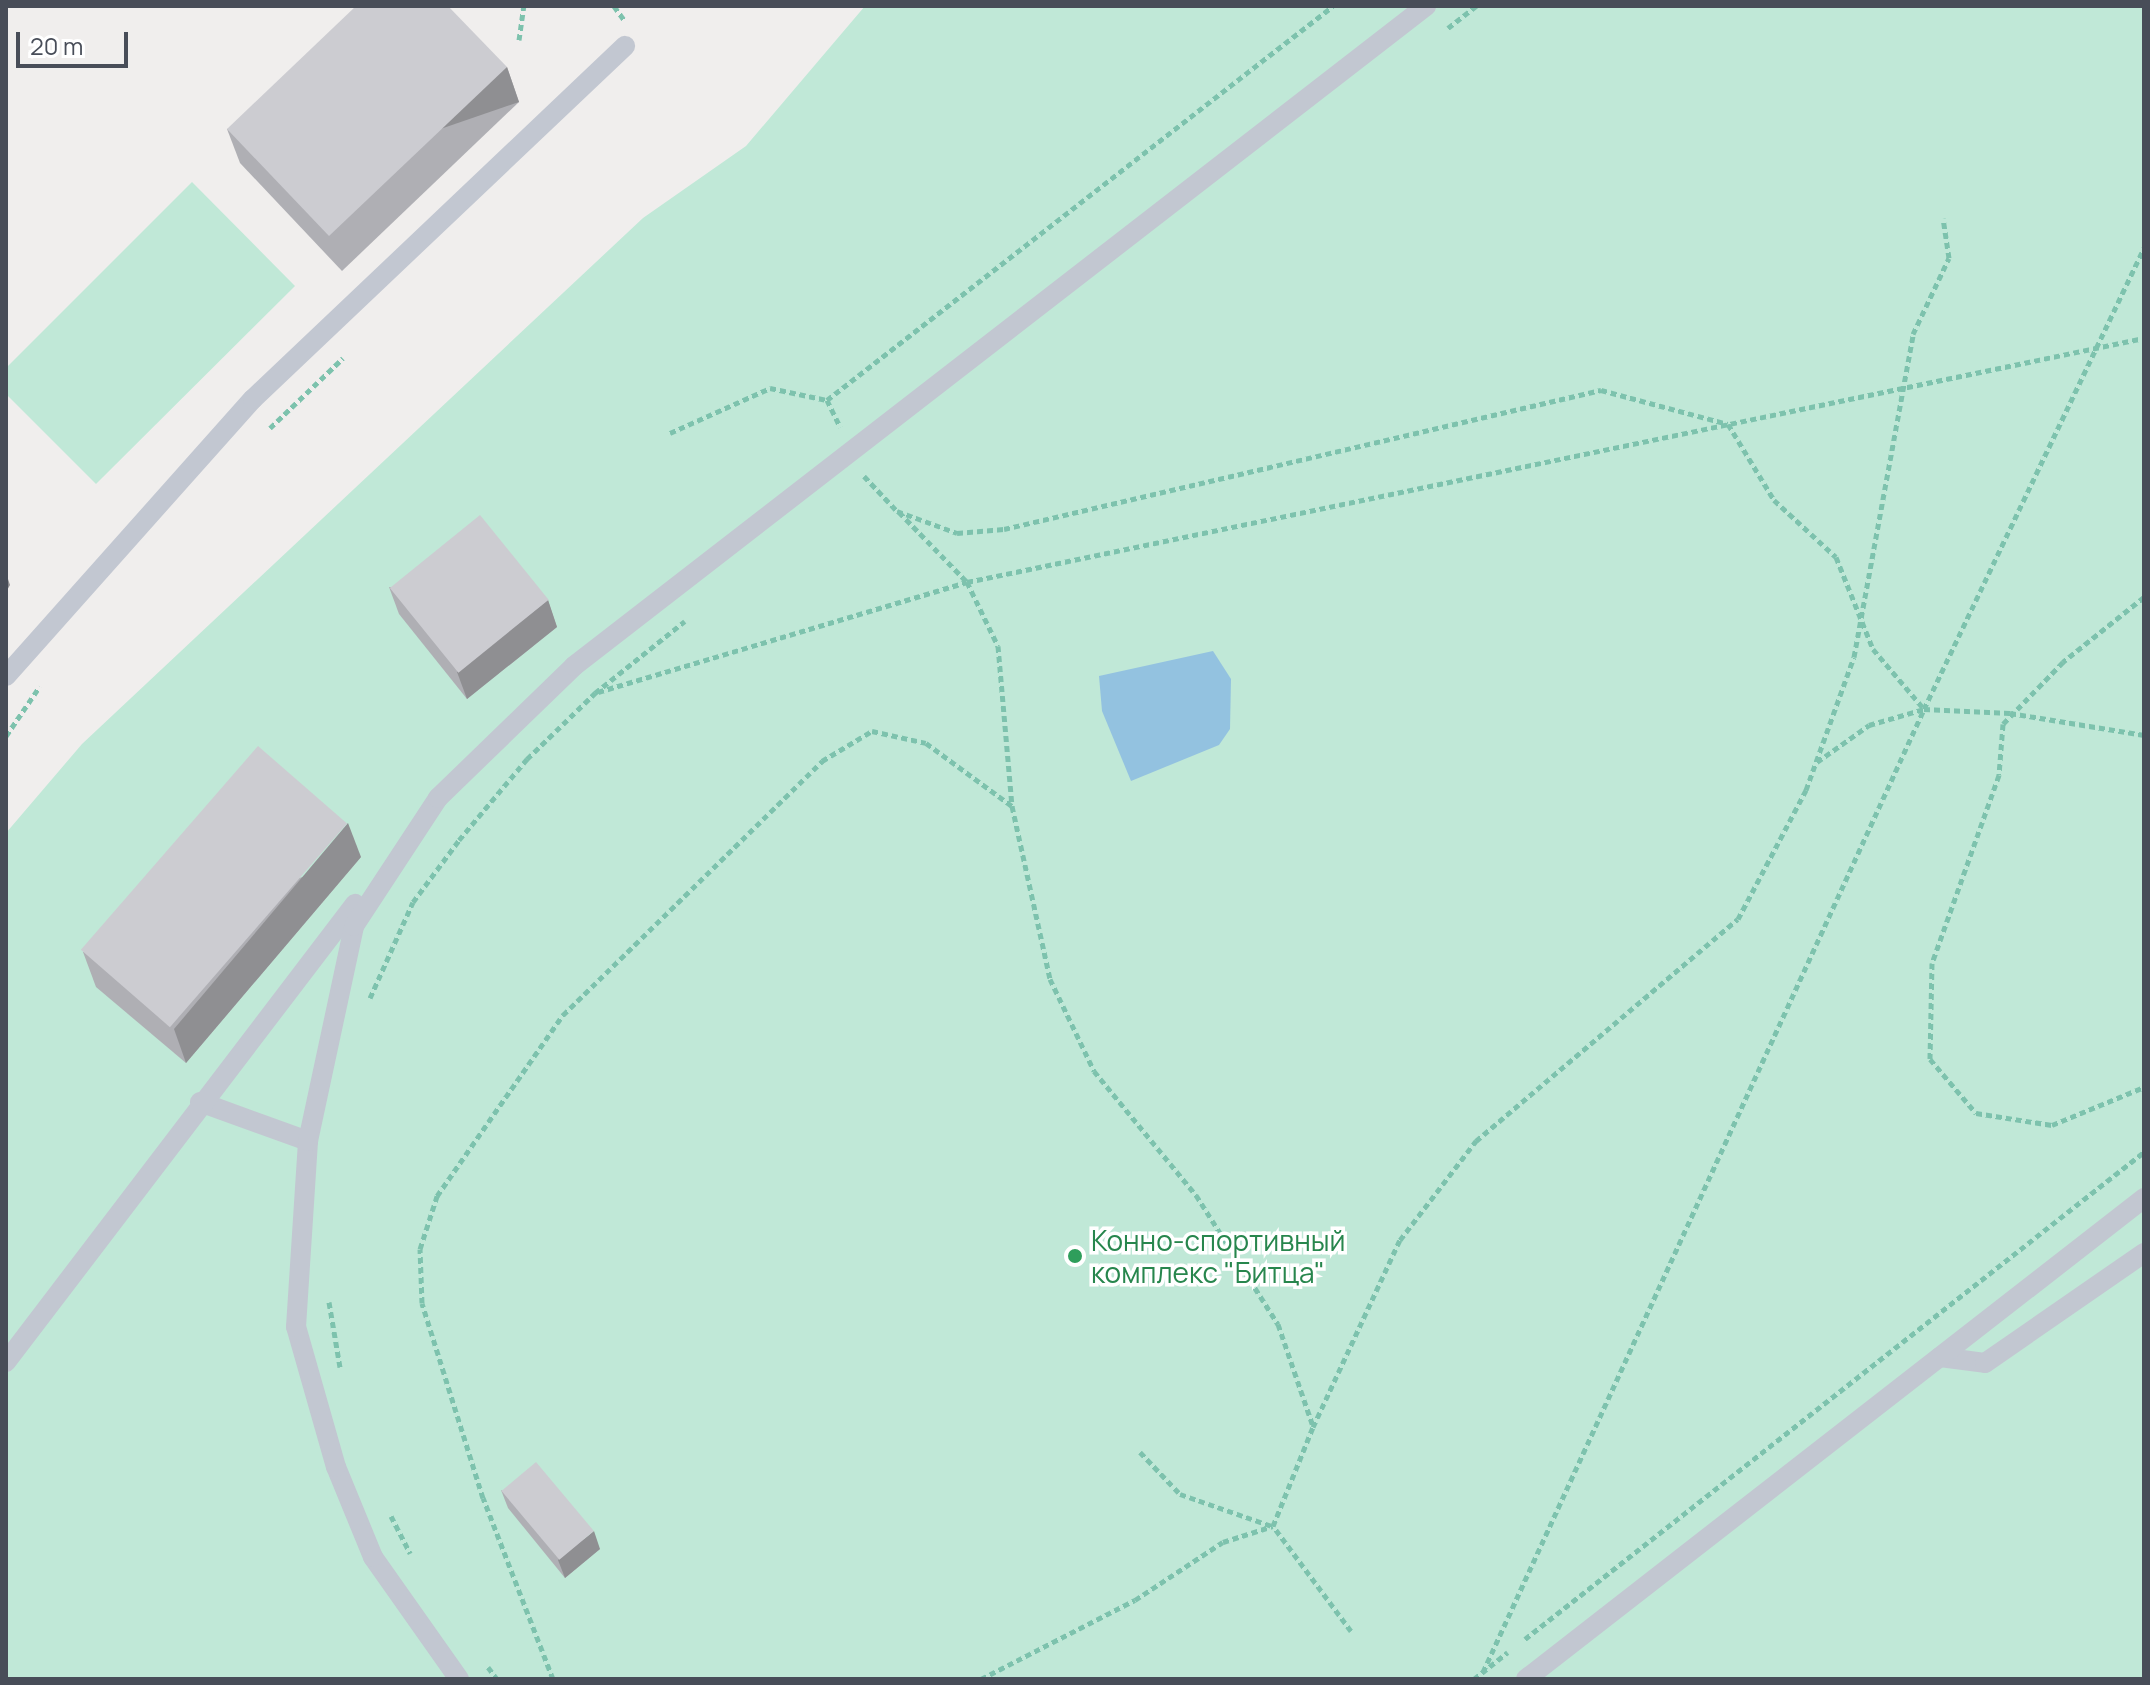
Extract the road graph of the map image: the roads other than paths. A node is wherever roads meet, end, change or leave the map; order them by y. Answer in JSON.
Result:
{"nodes":[{"id":1,"x":1426,"y":6,"type":"edge"},
{"id":2,"x":625,"y":46,"type":"dead end"},
{"id":3,"x":6,"y":676,"type":"edge"},
{"id":4,"x":438,"y":798,"type":"junction"},
{"id":5,"x":200,"y":1102,"type":"junction"},
{"id":6,"x":308,"y":1141,"type":"junction"},
{"id":7,"x":2144,"y":1198,"type":"edge"},
{"id":8,"x":2144,"y":1253,"type":"edge"},
{"id":9,"x":1940,"y":1357,"type":"junction"},
{"id":10,"x":6,"y":1362,"type":"edge"},
{"id":11,"x":459,"y":1679,"type":"edge"},
{"id":12,"x":1526,"y":1679,"type":"edge"}],
"edges":[{"from":1,"to":4,"type":"lane"},
{"from":2,"to":3,"type":"lane"},
{"from":4,"to":5,"type":"lane"},
{"from":4,"to":6,"type":"lane"},
{"from":5,"to":6,"type":"lane"},
{"from":5,"to":10,"type":"lane"},
{"from":6,"to":11,"type":"lane"},
{"from":7,"to":9,"type":"lane"},
{"from":8,"to":9,"type":"lane"},
{"from":9,"to":12,"type":"lane"}]}
